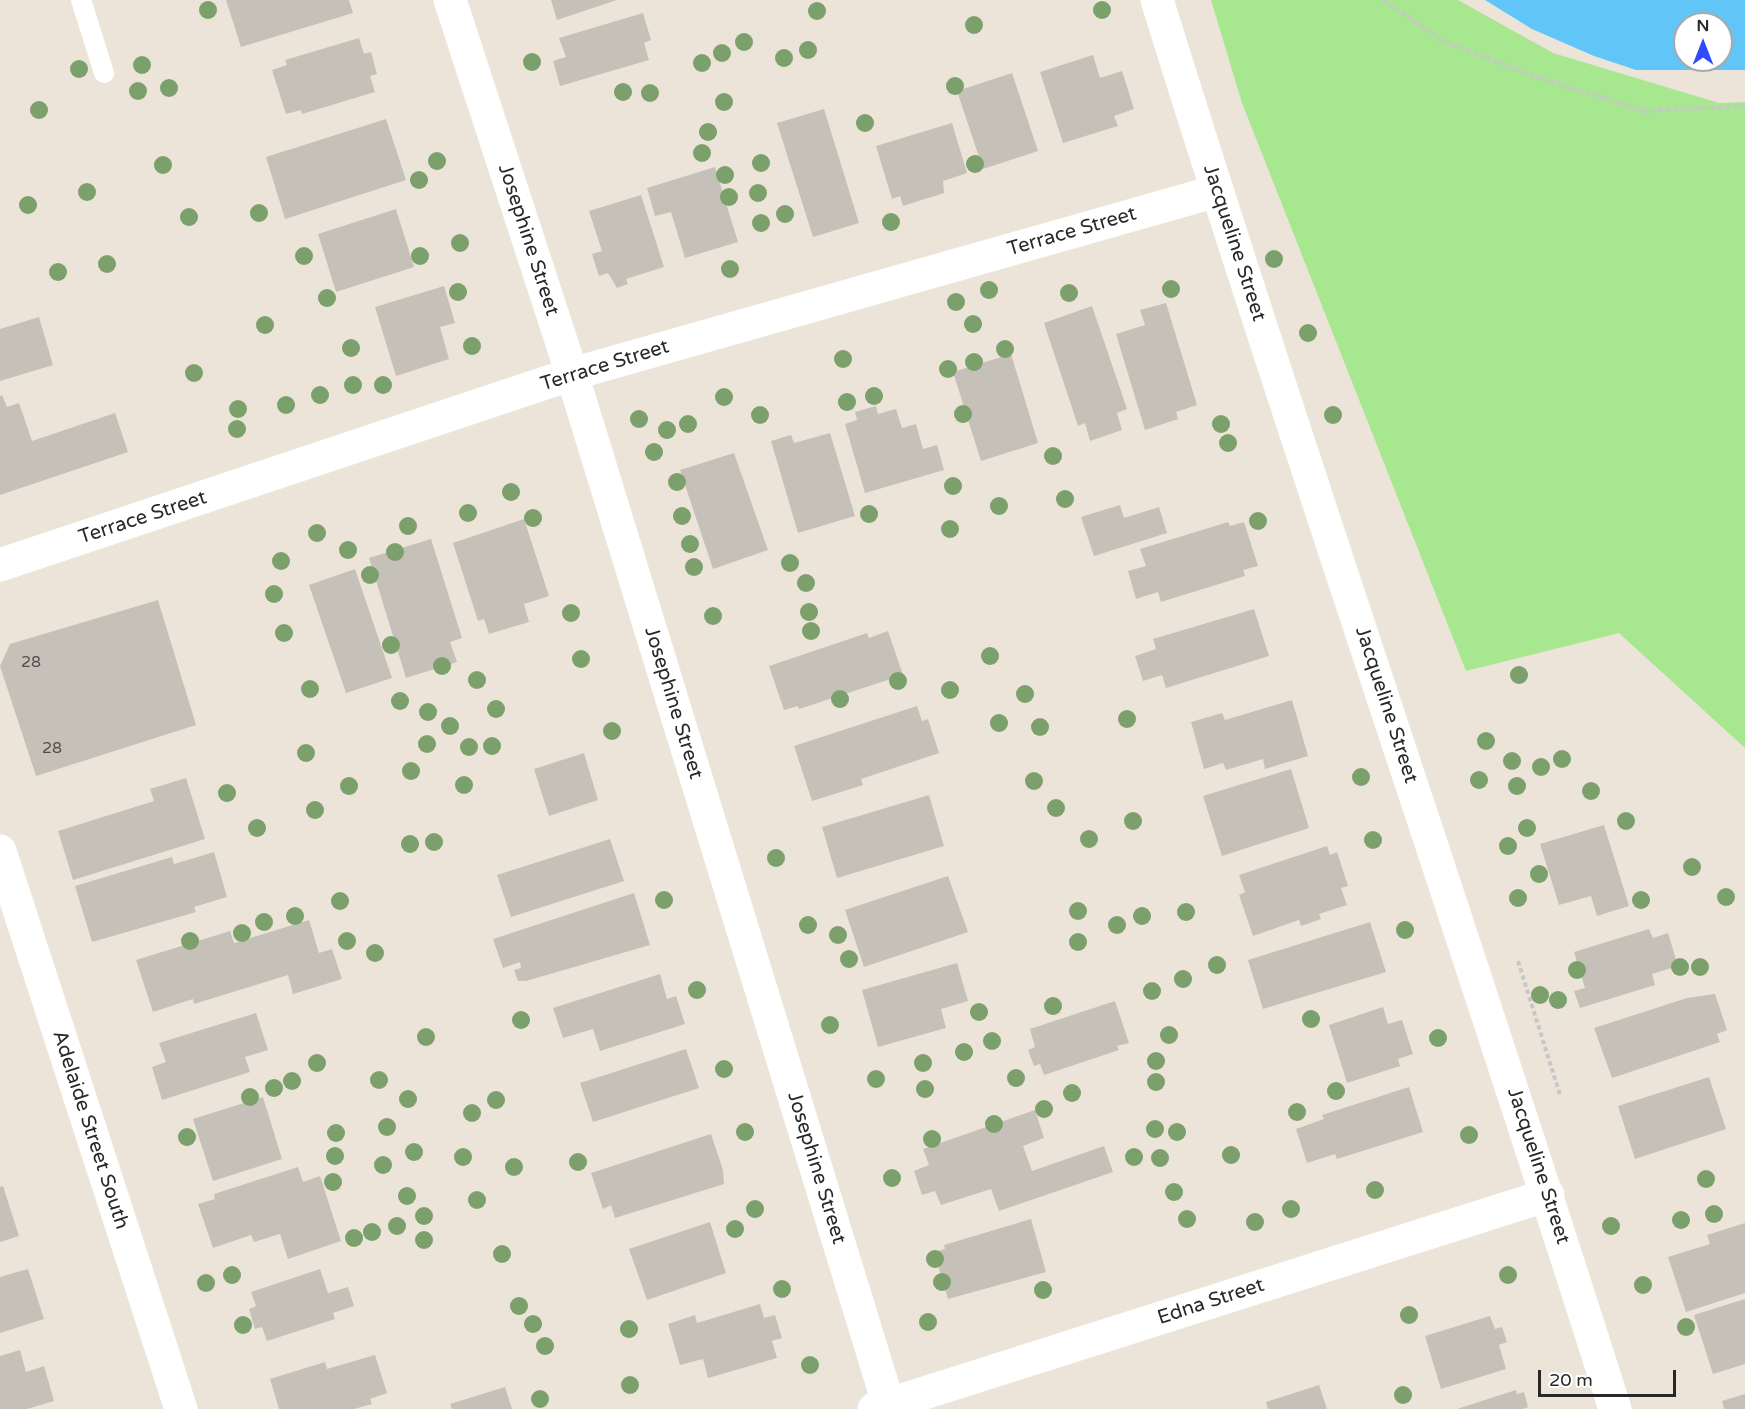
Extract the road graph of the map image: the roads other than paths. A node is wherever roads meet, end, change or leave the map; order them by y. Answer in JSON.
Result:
{"nodes":[{"id":1,"x":81,"y":0,"type":"edge"},
{"id":2,"x":450,"y":0,"type":"edge"},
{"id":3,"x":1157,"y":0,"type":"edge"},
{"id":4,"x":104,"y":73,"type":"dead end"},
{"id":5,"x":1217,"y":191,"type":"junction"},
{"id":6,"x":572,"y":374,"type":"junction"},
{"id":7,"x":0,"y":565,"type":"edge"},
{"id":8,"x":0,"y":851,"type":"edge"},
{"id":9,"x":1548,"y":1195,"type":"junction"},
{"id":10,"x":884,"y":1407,"type":"edge"},
{"id":11,"x":181,"y":1409,"type":"edge"},
{"id":12,"x":1615,"y":1409,"type":"edge"}],
"edges":[{"from":1,"to":4,"type":"lane"},
{"from":2,"to":6,"type":"street","name":"Josephine Street"},
{"from":3,"to":5,"type":"street","name":"Jacqueline Street"},
{"from":5,"to":6,"type":"street","name":"Terrace Street"},
{"from":5,"to":9,"type":"street","name":"Jacqueline Street"},
{"from":6,"to":7,"type":"street","name":"Terrace Street"},
{"from":6,"to":10,"type":"street","name":"Josephine Street"},
{"from":8,"to":11,"type":"street","name":"Adelaide Street South"},
{"from":9,"to":10,"type":"street","name":"Edna Street"},
{"from":9,"to":12,"type":"street","name":"Jacqueline Street"}]}
